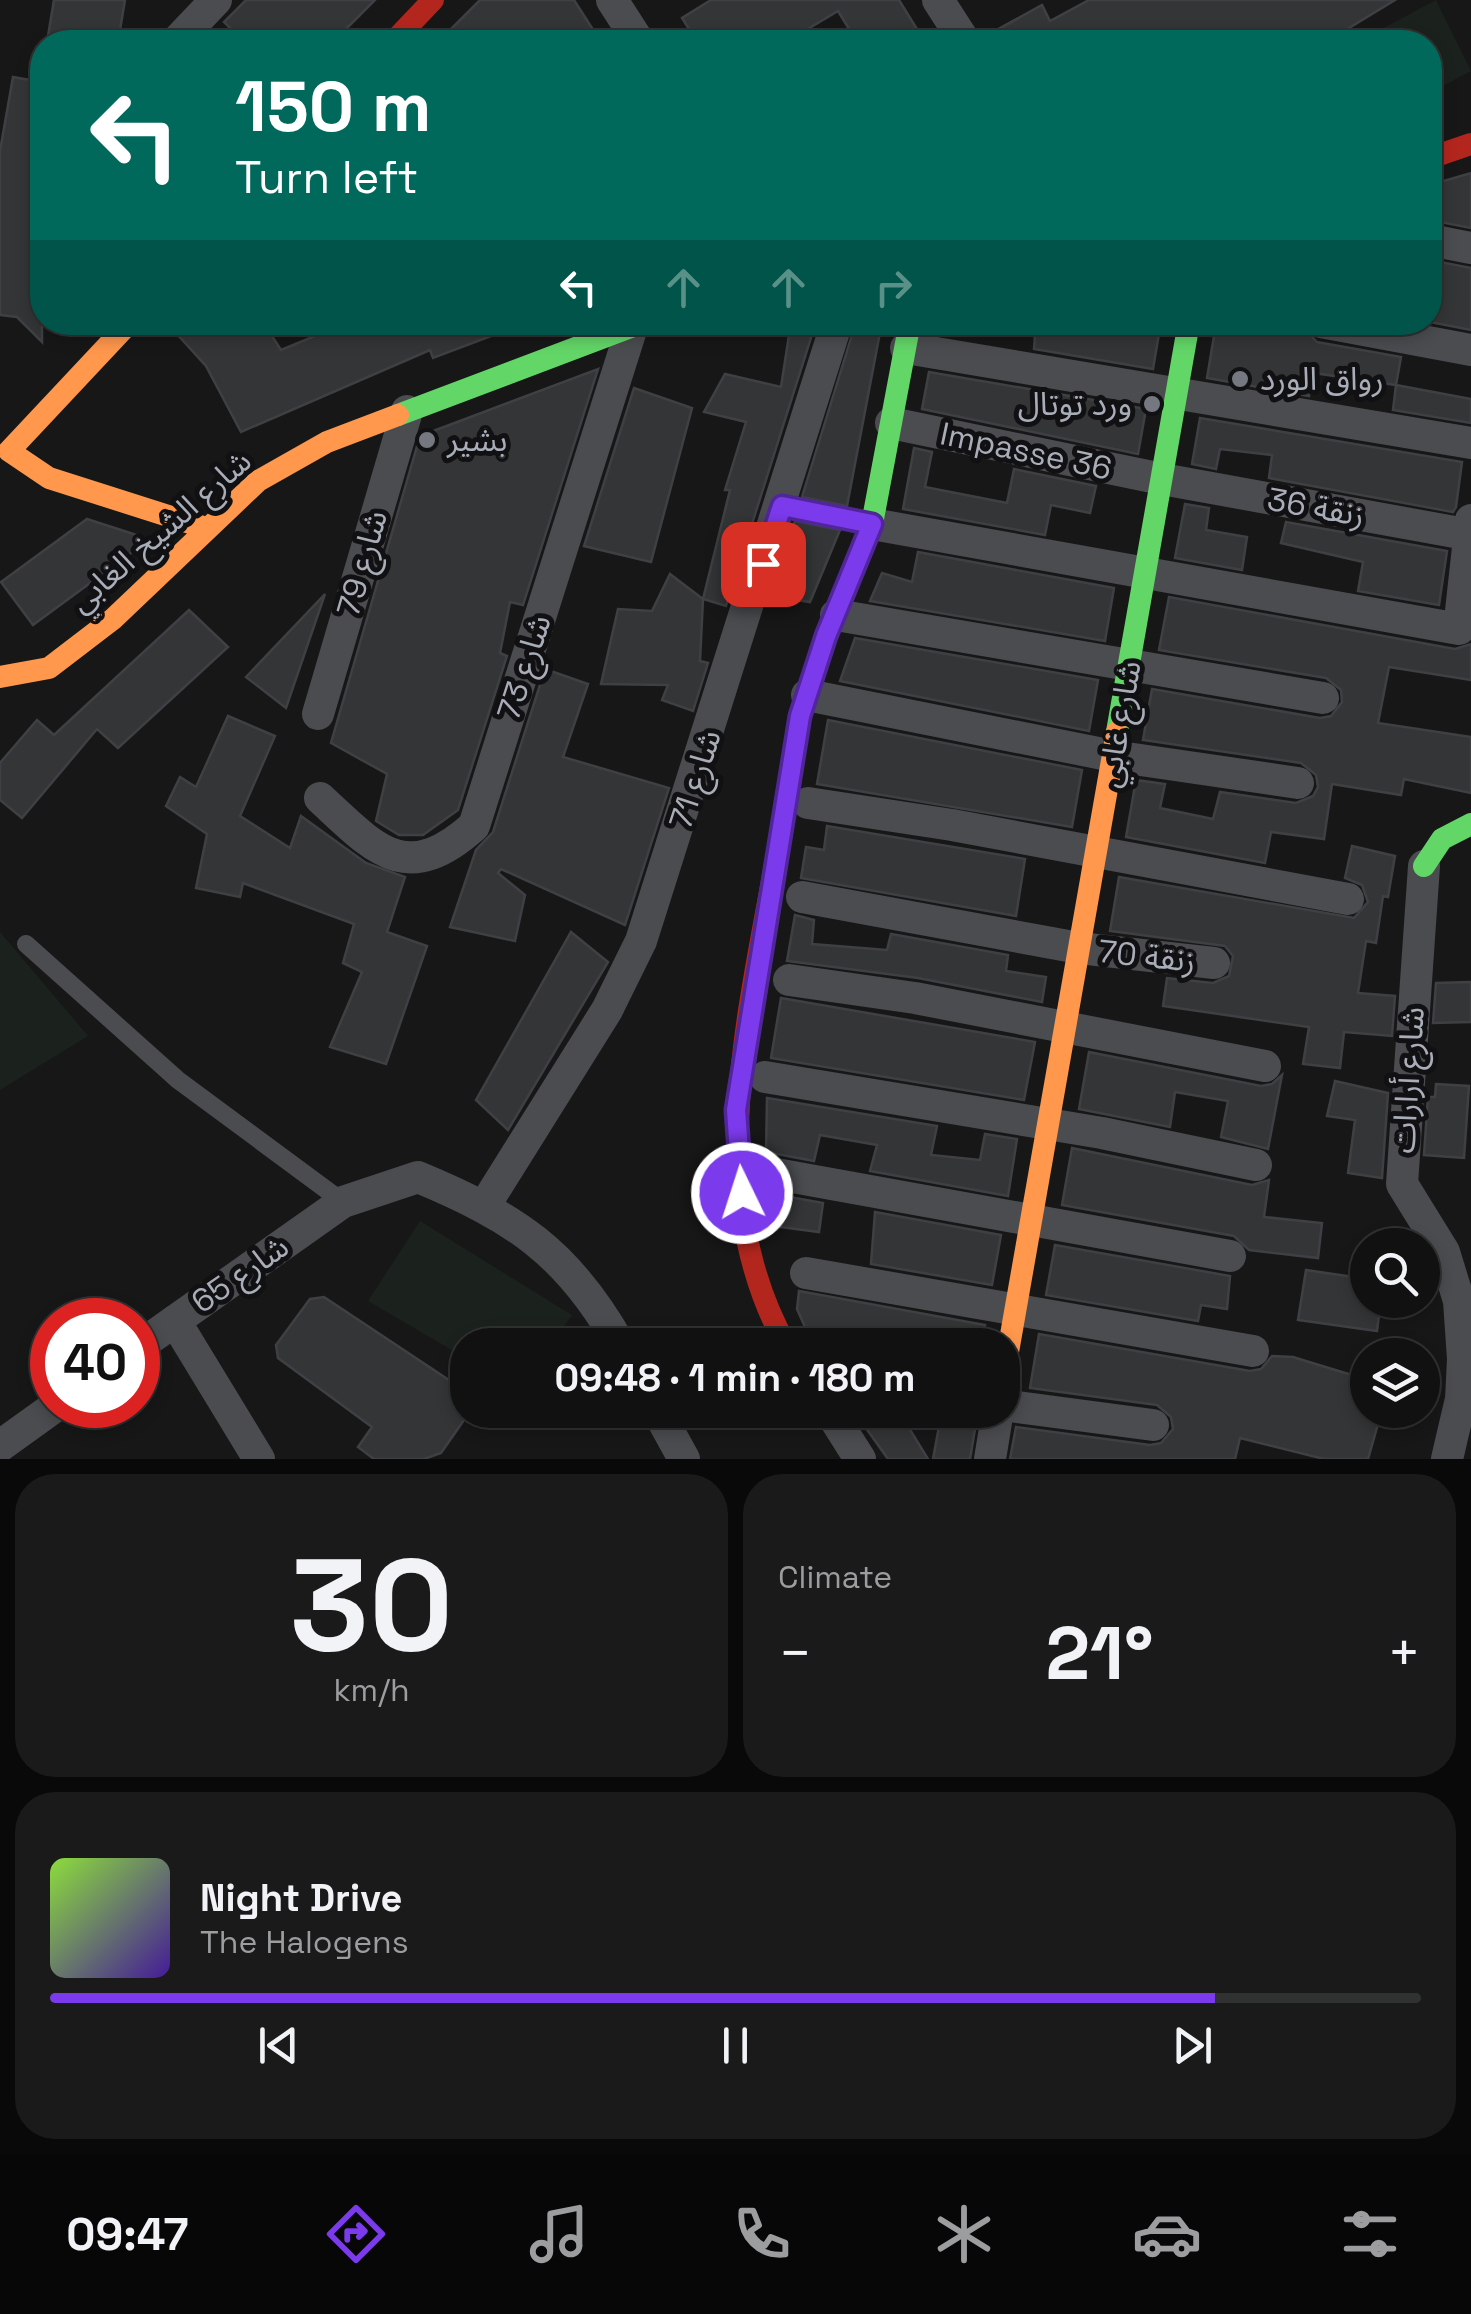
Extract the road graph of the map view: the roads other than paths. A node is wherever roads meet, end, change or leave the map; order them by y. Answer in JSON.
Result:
{"nodes":[{"id":1,"x":216,"y":0,"type":"edge"},
{"id":2,"x":433,"y":0,"type":"edge"},
{"id":3,"x":612,"y":0,"type":"edge"},
{"id":4,"x":938,"y":0,"type":"edge"},
{"id":5,"x":187,"y":30,"type":"edge"},
{"id":6,"x":404,"y":30,"type":"edge"},
{"id":7,"x":631,"y":30,"type":"edge"},
{"id":8,"x":958,"y":30,"type":"edge"},
{"id":9,"x":1471,"y":144,"type":"edge"},
{"id":10,"x":1442,"y":154,"type":"edge"},
{"id":11,"x":1442,"y":242,"type":"edge"},
{"id":12,"x":1471,"y":248,"type":"edge"},
{"id":13,"x":117,"y":335,"type":"edge"},
{"id":14,"x":614,"y":335,"type":"edge"},
{"id":15,"x":635,"y":335,"type":"edge"},
{"id":16,"x":833,"y":335,"type":"edge"},
{"id":17,"x":908,"y":335,"type":"edge"},
{"id":18,"x":1187,"y":335,"type":"edge"},
{"id":19,"x":1391,"y":335,"type":"edge"},
{"id":20,"x":1471,"y":350,"type":"edge"},
{"id":21,"x":1177,"y":393,"type":"junction"},
{"id":22,"x":406,"y":412,"type":"junction"},
{"id":23,"x":890,"y":422,"type":"junction"},
{"id":24,"x":1471,"y":443,"type":"edge"},
{"id":25,"x":5,"y":446,"type":"edge"},
{"id":26,"x":1162,"y":479,"type":"junction"},
{"id":27,"x":782,"y":506,"type":"junction"},
{"id":28,"x":872,"y":524,"type":"junction"},
{"id":29,"x":206,"y":528,"type":"junction"},
{"id":30,"x":1470,"y":530,"type":"edge"},
{"id":31,"x":1145,"y":574,"type":"junction"},
{"id":32,"x":836,"y":615,"type":"junction"},
{"id":33,"x":1129,"y":668,"type":"junction"},
{"id":34,"x":0,"y":677,"type":"edge"},
{"id":35,"x":807,"y":695,"type":"junction"},
{"id":36,"x":1324,"y":698,"type":"dead end"},
{"id":37,"x":318,"y":714,"type":"dead end"},
{"id":38,"x":1113,"y":756,"type":"junction"},
{"id":39,"x":1298,"y":783,"type":"dead end"},
{"id":40,"x":320,"y":798,"type":"dead end"},
{"id":41,"x":808,"y":803,"type":"dead end"},
{"id":42,"x":1471,"y":824,"type":"edge"},
{"id":43,"x":1096,"y":854,"type":"junction"},
{"id":44,"x":1424,"y":866,"type":"joint"},
{"id":45,"x":802,"y":897,"type":"dead end"},
{"id":46,"x":1348,"y":899,"type":"dead end"},
{"id":47,"x":26,"y":944,"type":"dead end"},
{"id":48,"x":1079,"y":948,"type":"junction"},
{"id":49,"x":1214,"y":964,"type":"dead end"},
{"id":50,"x":789,"y":980,"type":"dead end"},
{"id":51,"x":1064,"y":1028,"type":"junction"},
{"id":52,"x":1265,"y":1066,"type":"dead end"},
{"id":53,"x":765,"y":1077,"type":"dead end"},
{"id":54,"x":1048,"y":1126,"type":"junction"},
{"id":55,"x":1256,"y":1165,"type":"dead end"},
{"id":56,"x":764,"y":1172,"type":"dead end"},
{"id":57,"x":343,"y":1202,"type":"junction"},
{"id":58,"x":484,"y":1205,"type":"junction"},
{"id":59,"x":1032,"y":1220,"type":"junction"},
{"id":60,"x":1230,"y":1256,"type":"dead end"},
{"id":61,"x":806,"y":1273,"type":"dead end"},
{"id":62,"x":1016,"y":1309,"type":"junction"},
{"id":63,"x":175,"y":1320,"type":"junction"},
{"id":64,"x":608,"y":1328,"type":"edge"},
{"id":65,"x":775,"y":1328,"type":"edge"},
{"id":66,"x":1013,"y":1328,"type":"edge"},
{"id":67,"x":160,"y":1331,"type":"edge"},
{"id":68,"x":1253,"y":1351,"type":"dead end"},
{"id":69,"x":1020,"y":1410,"type":"edge"},
{"id":70,"x":30,"y":1424,"type":"edge"},
{"id":71,"x":1153,"y":1424,"type":"dead end"},
{"id":72,"x":667,"y":1428,"type":"edge"},
{"id":73,"x":840,"y":1428,"type":"edge"},
{"id":74,"x":996,"y":1428,"type":"edge"},
{"id":75,"x":0,"y":1446,"type":"edge"},
{"id":76,"x":259,"y":1459,"type":"edge"},
{"id":77,"x":684,"y":1459,"type":"edge"},
{"id":78,"x":860,"y":1459,"type":"edge"},
{"id":79,"x":990,"y":1459,"type":"edge"},
{"id":80,"x":1447,"y":1459,"type":"edge"}],
"edges":[{"from":1,"to":5,"type":"street"},
{"from":2,"to":6,"type":"main road"},
{"from":3,"to":7,"type":"street"},
{"from":4,"to":8,"type":"street"},
{"from":9,"to":10,"type":"main road"},
{"from":11,"to":12,"type":"street"},
{"from":13,"to":25,"type":"main road"},
{"from":14,"to":22,"type":"main road","name":"شارع الشيخ الغابي"},
{"from":15,"to":40,"type":"street","name":"شارع 73"},
{"from":16,"to":27,"type":"street","name":"شارع 71"},
{"from":17,"to":21,"type":"street"},
{"from":17,"to":23,"type":"main road"},
{"from":18,"to":21,"type":"main road","name":"شارع غابي"},
{"from":19,"to":20,"type":"street"},
{"from":21,"to":24,"type":"street"},
{"from":21,"to":26,"type":"main road","name":"شارع غابي"},
{"from":22,"to":29,"type":"main road","name":"شارع الشيخ الغابي"},
{"from":22,"to":37,"type":"street","name":"شارع 79"},
{"from":23,"to":26,"type":"street","name":"Impasse 36"},
{"from":23,"to":28,"type":"main road"},
{"from":25,"to":29,"type":"main road"},
{"from":26,"to":30,"type":"street","name":"زنقة 36"},
{"from":26,"to":31,"type":"main road","name":"شارع غابي"},
{"from":27,"to":28,"type":"lane"},
{"from":27,"to":58,"type":"street","name":"شارع 71"},
{"from":28,"to":31,"type":"street"},
{"from":28,"to":32,"type":"main road"},
{"from":29,"to":34,"type":"main road","name":"شارع الشيخ الغابي"},
{"from":30,"to":31,"type":"street"},
{"from":31,"to":33,"type":"main road","name":"شارع غابي"},
{"from":32,"to":33,"type":"street"},
{"from":32,"to":35,"type":"main road"},
{"from":33,"to":36,"type":"street"},
{"from":33,"to":38,"type":"main road","name":"شارع غابي"},
{"from":35,"to":38,"type":"street"},
{"from":35,"to":65,"type":"main road"},
{"from":38,"to":39,"type":"street"},
{"from":38,"to":43,"type":"main road","name":"شارع غابي"},
{"from":41,"to":43,"type":"street"},
{"from":42,"to":44,"type":"main road"},
{"from":43,"to":46,"type":"street"},
{"from":43,"to":48,"type":"main road","name":"شارع غابي"},
{"from":44,"to":80,"type":"street","name":"شارع أرارات"},
{"from":45,"to":48,"type":"street","name":"زنقة 70"},
{"from":47,"to":57,"type":"lane"},
{"from":48,"to":49,"type":"street","name":"زنقة 70"},
{"from":48,"to":51,"type":"main road","name":"شارع غابي"},
{"from":50,"to":51,"type":"street"},
{"from":51,"to":52,"type":"street"},
{"from":51,"to":54,"type":"main road","name":"شارع غابي"},
{"from":53,"to":54,"type":"street"},
{"from":54,"to":55,"type":"street"},
{"from":54,"to":59,"type":"main road","name":"شارع غابي"},
{"from":56,"to":59,"type":"street"},
{"from":57,"to":58,"type":"street","name":"شارع 65"},
{"from":57,"to":63,"type":"street","name":"شارع 65"},
{"from":58,"to":64,"type":"street","name":"شارع 65"},
{"from":59,"to":60,"type":"street"},
{"from":59,"to":62,"type":"main road","name":"شارع غابي"},
{"from":61,"to":62,"type":"street"},
{"from":62,"to":66,"type":"main road","name":"شارع غابي"},
{"from":62,"to":68,"type":"street"},
{"from":63,"to":67,"type":"street","name":"شارع 65"},
{"from":63,"to":76,"type":"street"},
{"from":69,"to":71,"type":"street"},
{"from":70,"to":75,"type":"street"},
{"from":72,"to":77,"type":"street"},
{"from":73,"to":78,"type":"street"},
{"from":74,"to":79,"type":"street"}]}
